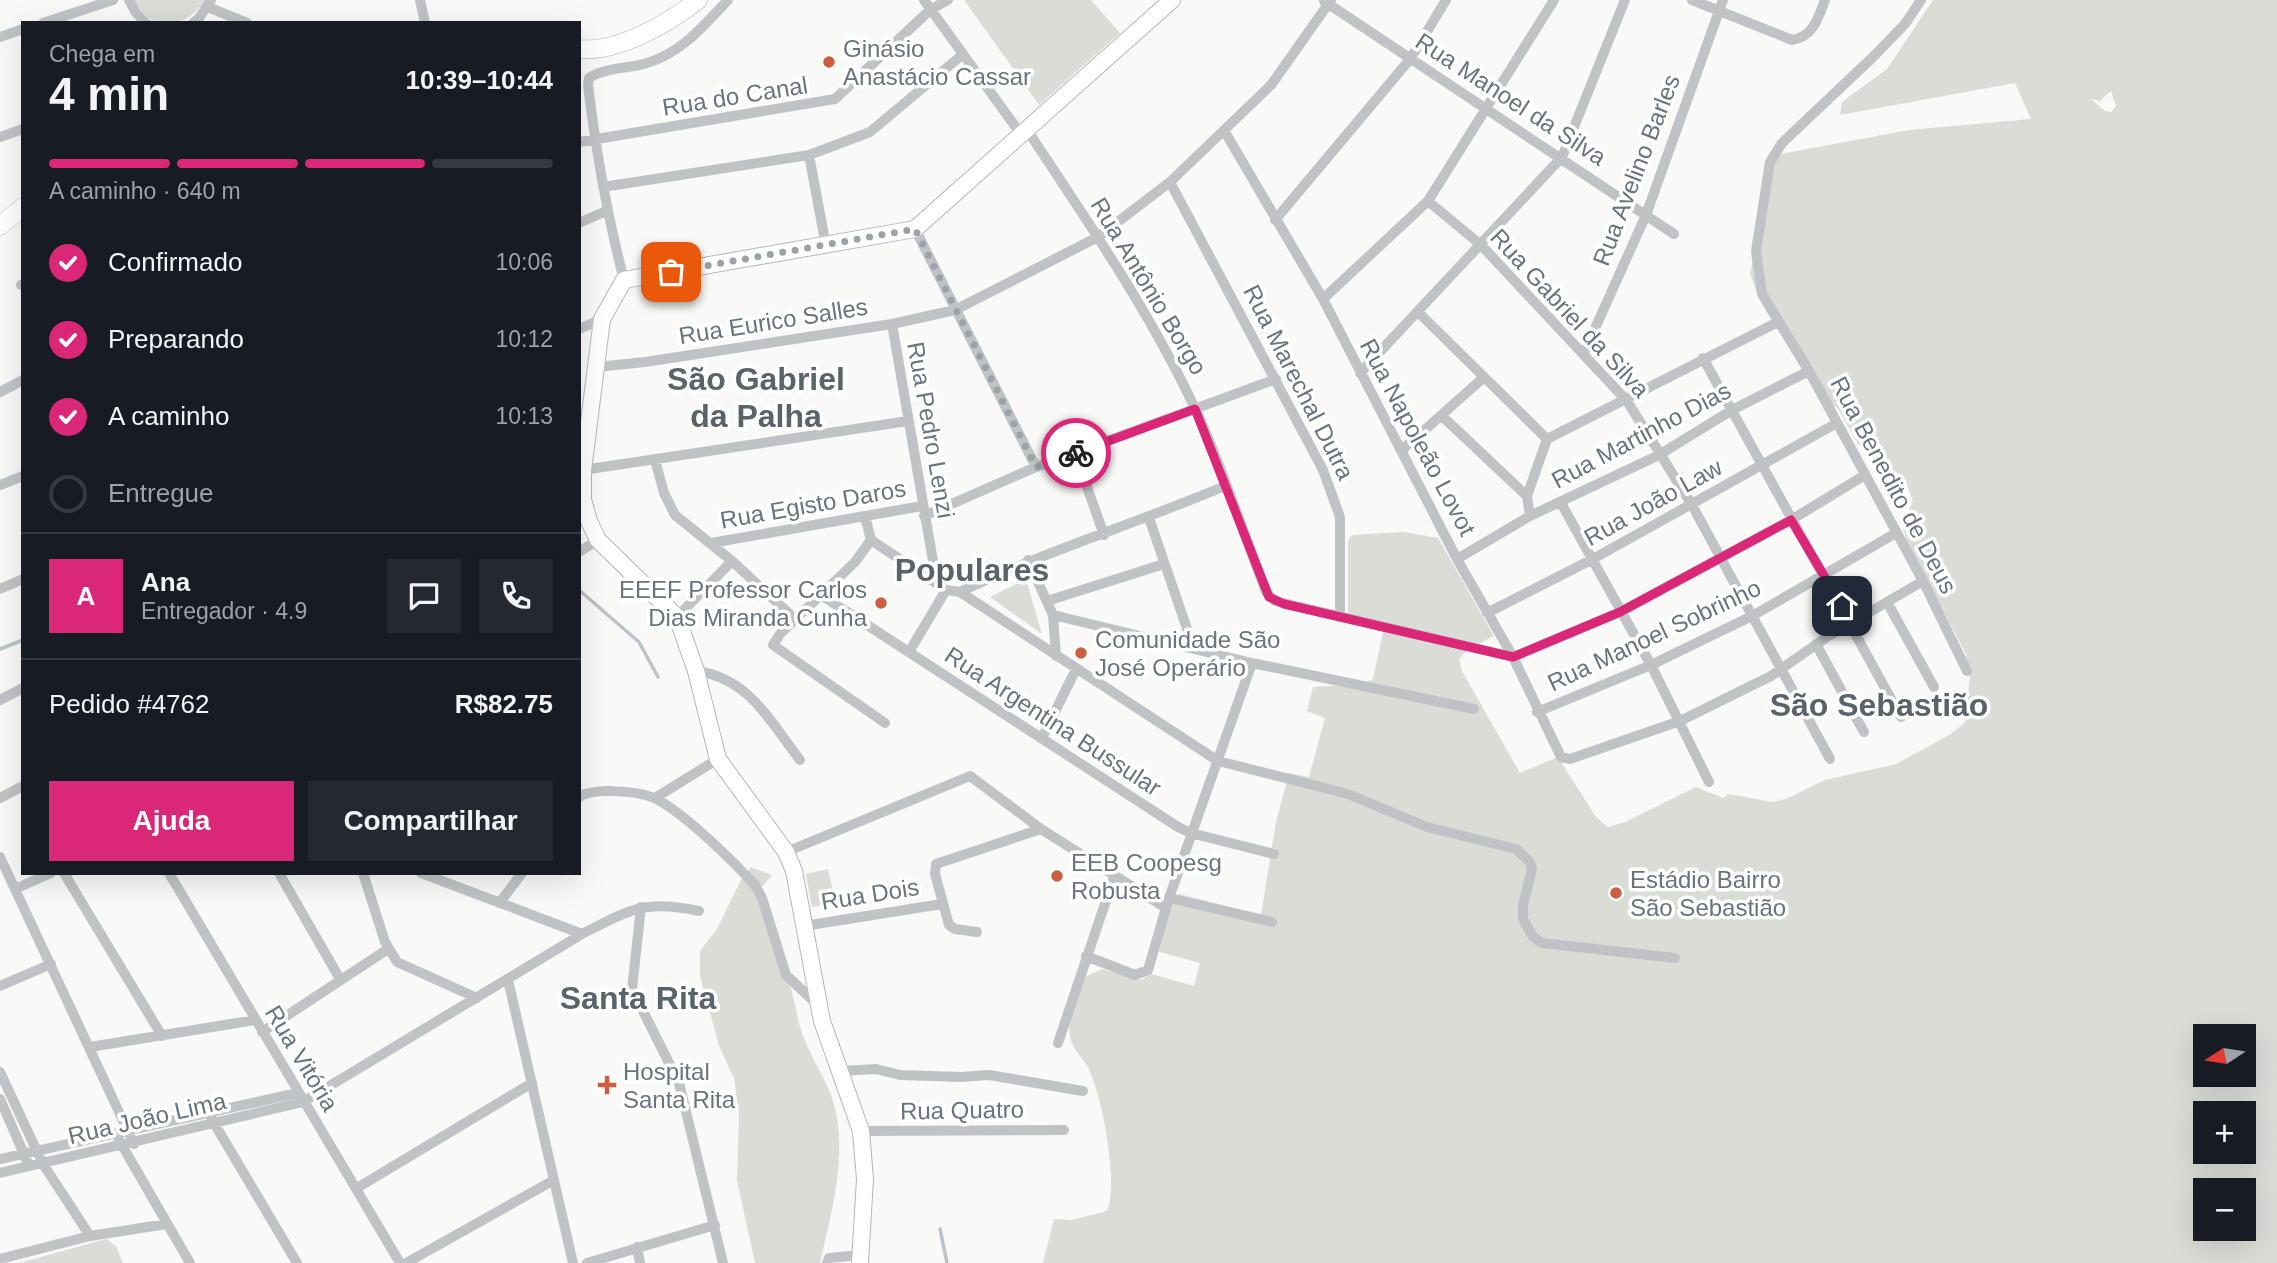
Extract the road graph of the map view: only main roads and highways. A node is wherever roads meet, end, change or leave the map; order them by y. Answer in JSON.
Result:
{"nodes":[{"id":1,"x":698,"y":0,"type":"edge"},
{"id":2,"x":581,"y":51,"type":"edge"},
{"id":3,"x":21,"y":209,"type":"edge"},
{"id":4,"x":0,"y":226,"type":"edge"}],
"edges":[{"from":1,"to":2,"type":"main road"},
{"from":3,"to":4,"type":"main road"}]}
